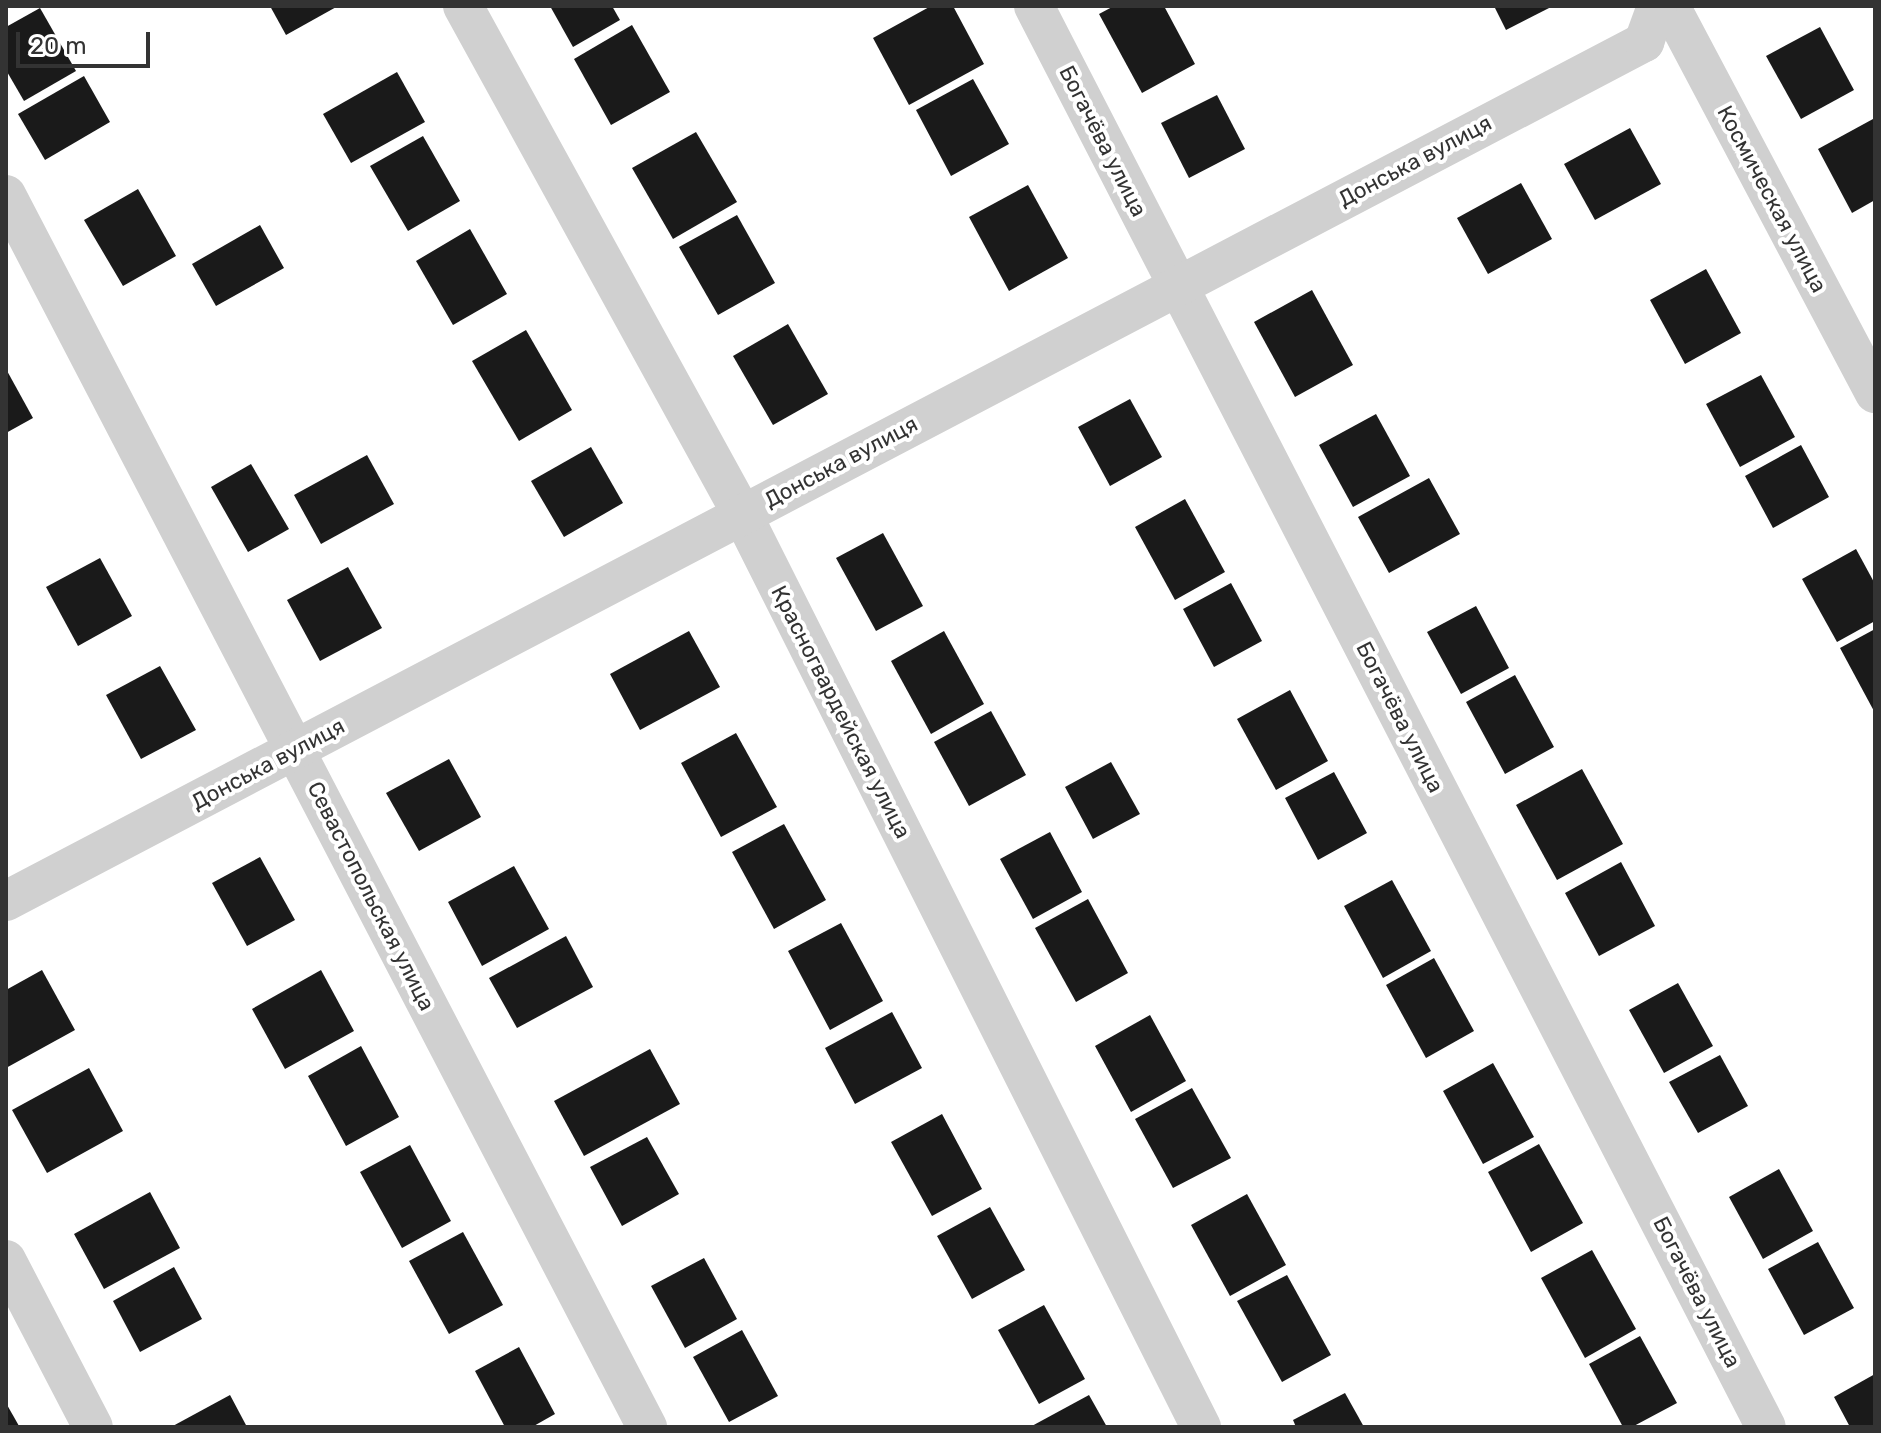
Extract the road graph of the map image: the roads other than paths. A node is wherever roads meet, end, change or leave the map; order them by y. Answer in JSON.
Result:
{"nodes":[{"id":1,"x":463,"y":6,"type":"edge"},
{"id":2,"x":1034,"y":6,"type":"edge"},
{"id":3,"x":1657,"y":6,"type":"edge"},
{"id":4,"x":1670,"y":6,"type":"edge"},
{"id":5,"x":6,"y":195,"type":"edge"},
{"id":6,"x":1178,"y":286,"type":"junction"},
{"id":7,"x":1875,"y":393,"type":"edge"},
{"id":8,"x":742,"y":514,"type":"junction"},
{"id":9,"x":295,"y":750,"type":"junction"},
{"id":10,"x":6,"y":901,"type":"edge"},
{"id":11,"x":6,"y":1260,"type":"edge"},
{"id":12,"x":93,"y":1427,"type":"edge"},
{"id":13,"x":647,"y":1427,"type":"edge"},
{"id":14,"x":1201,"y":1427,"type":"edge"},
{"id":15,"x":1766,"y":1427,"type":"edge"}],
"edges":[{"from":1,"to":8,"type":"street","name":"Красногвардейская улица"},
{"from":2,"to":6,"type":"street","name":"Богачёва улица"},
{"from":3,"to":6,"type":"street","name":"Донська вулиця"},
{"from":4,"to":7,"type":"street","name":"Космическая улица"},
{"from":5,"to":9,"type":"street","name":"Севастопольская улица"},
{"from":6,"to":8,"type":"street","name":"Донська вулиця"},
{"from":6,"to":15,"type":"street","name":"Богачёва улица"},
{"from":8,"to":9,"type":"street","name":"Донська вулиця"},
{"from":8,"to":14,"type":"street","name":"Красногвардейская улица"},
{"from":9,"to":10,"type":"street","name":"Донська вулиця"},
{"from":9,"to":13,"type":"street","name":"Севастопольская улица"},
{"from":11,"to":12,"type":"street"}]}
